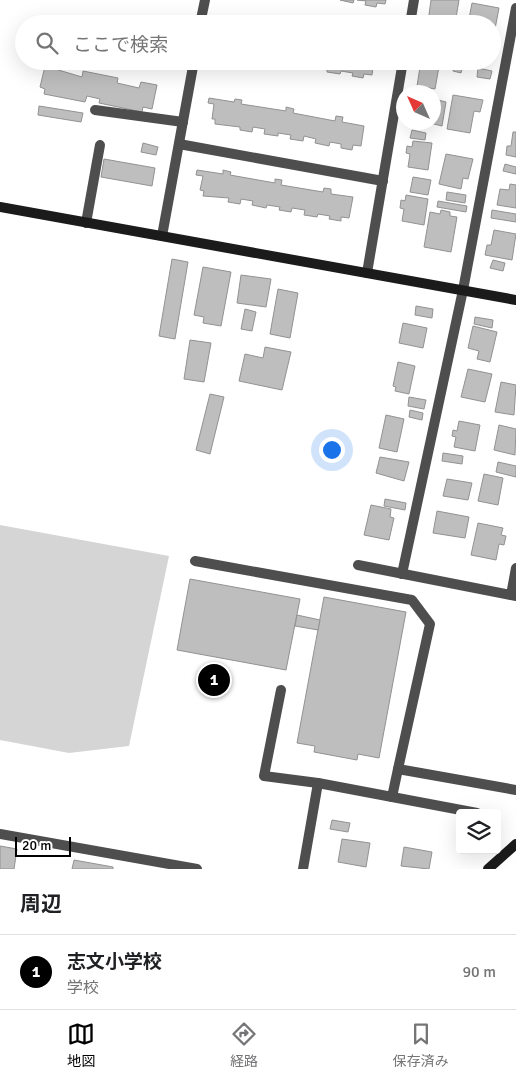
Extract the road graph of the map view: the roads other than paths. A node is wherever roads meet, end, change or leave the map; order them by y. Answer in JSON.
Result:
{"nodes":[{"id":1,"x":205,"y":0,"type":"edge"},
{"id":2,"x":414,"y":0,"type":"edge"},
{"id":3,"x":516,"y":8,"type":"edge"},
{"id":4,"x":202,"y":15,"type":"edge"},
{"id":5,"x":412,"y":15,"type":"edge"},
{"id":6,"x":192,"y":70,"type":"edge"},
{"id":7,"x":402,"y":70,"type":"edge"},
{"id":8,"x":95,"y":110,"type":"dead end"},
{"id":9,"x":183,"y":122,"type":"junction"},
{"id":10,"x":178,"y":144,"type":"junction"},
{"id":11,"x":100,"y":145,"type":"dead end"},
{"id":12,"x":383,"y":181,"type":"junction"},
{"id":13,"x":0,"y":207,"type":"edge"},
{"id":14,"x":86,"y":223,"type":"junction"},
{"id":15,"x":162,"y":236,"type":"junction"},
{"id":16,"x":367,"y":273,"type":"junction"},
{"id":17,"x":463,"y":290,"type":"junction"},
{"id":18,"x":516,"y":300,"type":"edge"},
{"id":19,"x":195,"y":561,"type":"dead end"},
{"id":20,"x":358,"y":565,"type":"dead end"},
{"id":21,"x":516,"y":568,"type":"edge"},
{"id":22,"x":402,"y":574,"type":"junction"},
{"id":23,"x":513,"y":596,"type":"edge"},
{"id":24,"x":281,"y":690,"type":"dead end"},
{"id":25,"x":398,"y":768,"type":"junction"},
{"id":26,"x":318,"y":784,"type":"junction"},
{"id":27,"x":516,"y":790,"type":"edge"},
{"id":28,"x":392,"y":797,"type":"junction"},
{"id":29,"x":456,"y":809,"type":"edge"},
{"id":30,"x":0,"y":834,"type":"edge"},
{"id":31,"x":516,"y":844,"type":"edge"},
{"id":32,"x":197,"y":869,"type":"edge"},
{"id":33,"x":303,"y":869,"type":"edge"},
{"id":34,"x":488,"y":869,"type":"edge"}],
"edges":[{"from":1,"to":4,"type":"street"},
{"from":2,"to":5,"type":"street"},
{"from":3,"to":17,"type":"street"},
{"from":6,"to":9,"type":"street"},
{"from":7,"to":12,"type":"street"},
{"from":8,"to":9,"type":"street"},
{"from":9,"to":10,"type":"street"},
{"from":10,"to":12,"type":"street"},
{"from":10,"to":15,"type":"street"},
{"from":11,"to":14,"type":"street"},
{"from":12,"to":16,"type":"street"},
{"from":13,"to":14,"type":"street"},
{"from":14,"to":15,"type":"street"},
{"from":15,"to":16,"type":"street"},
{"from":16,"to":17,"type":"street"},
{"from":17,"to":18,"type":"street"},
{"from":17,"to":22,"type":"street"},
{"from":19,"to":25,"type":"street"},
{"from":20,"to":22,"type":"street"},
{"from":21,"to":23,"type":"street"},
{"from":22,"to":23,"type":"street"},
{"from":24,"to":26,"type":"street"},
{"from":25,"to":27,"type":"street"},
{"from":25,"to":28,"type":"street"},
{"from":26,"to":28,"type":"street"},
{"from":26,"to":33,"type":"street"},
{"from":28,"to":29,"type":"street"},
{"from":30,"to":32,"type":"street"},
{"from":31,"to":34,"type":"street"}]}
